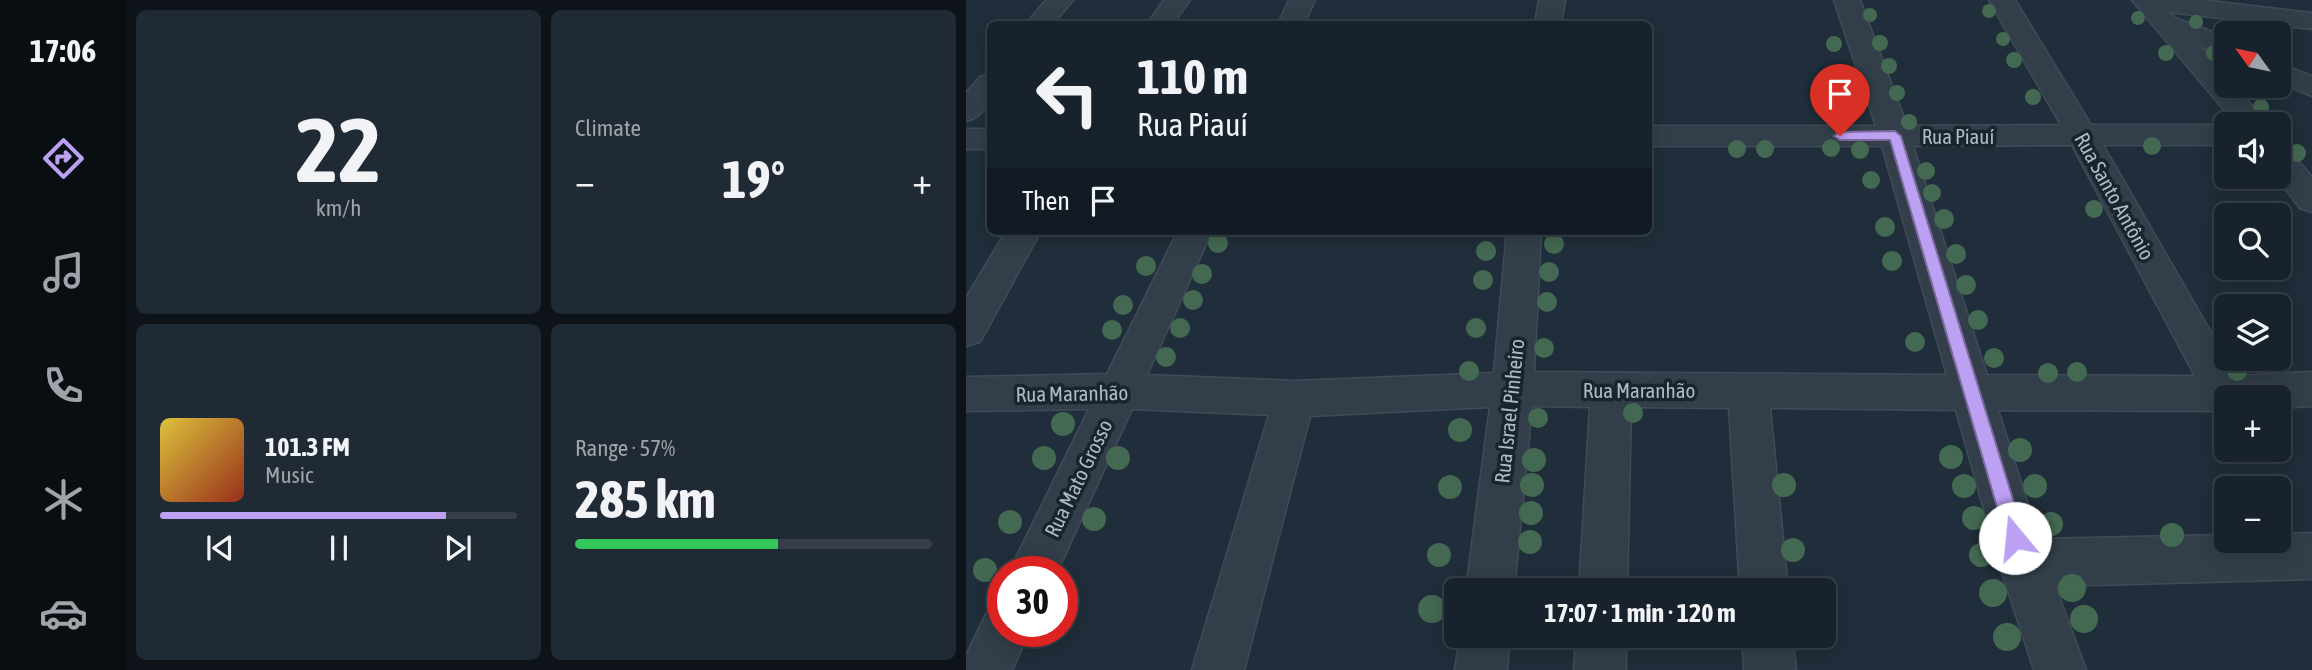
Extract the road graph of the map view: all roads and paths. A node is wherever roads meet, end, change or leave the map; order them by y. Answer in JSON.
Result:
{"nodes":[{"id":1,"x":1060,"y":0,"type":"edge"},
{"id":2,"x":1177,"y":0,"type":"edge"},
{"id":3,"x":1302,"y":0,"type":"edge"},
{"id":4,"x":1552,"y":0,"type":"edge"},
{"id":5,"x":1847,"y":0,"type":"edge"},
{"id":6,"x":2002,"y":0,"type":"edge"},
{"id":7,"x":2151,"y":8,"type":"edge"},
{"id":8,"x":1042,"y":21,"type":"edge"},
{"id":9,"x":1162,"y":21,"type":"edge"},
{"id":10,"x":1292,"y":21,"type":"edge"},
{"id":11,"x":1548,"y":21,"type":"edge"},
{"id":12,"x":2312,"y":21,"type":"edge"},
{"id":13,"x":2214,"y":41,"type":"edge"},
{"id":14,"x":2291,"y":77,"type":"edge"},
{"id":15,"x":987,"y":87,"type":"edge"},
{"id":16,"x":2312,"y":87,"type":"edge"},
{"id":17,"x":966,"y":112,"type":"edge"},
{"id":18,"x":2242,"y":112,"type":"edge"},
{"id":19,"x":2214,"y":135,"type":"edge"},
{"id":20,"x":1652,"y":136,"type":"edge"},
{"id":21,"x":1895,"y":136,"type":"junction"},
{"id":22,"x":2083,"y":137,"type":"junction"},
{"id":23,"x":966,"y":139,"type":"edge"},
{"id":24,"x":987,"y":139,"type":"edge"},
{"id":25,"x":2291,"y":174,"type":"edge"},
{"id":26,"x":2312,"y":200,"type":"edge"},
{"id":27,"x":1022,"y":235,"type":"edge"},
{"id":28,"x":1193,"y":235,"type":"edge"},
{"id":29,"x":1524,"y":235,"type":"edge"},
{"id":30,"x":966,"y":331,"type":"edge"},
{"id":31,"x":2220,"y":385,"type":"edge"},
{"id":32,"x":1513,"y":389,"type":"junction"},
{"id":33,"x":1748,"y":389,"type":"junction"},
{"id":34,"x":2312,"y":389,"type":"edge"},
{"id":35,"x":2291,"y":390,"type":"edge"},
{"id":36,"x":1121,"y":391,"type":"junction"},
{"id":37,"x":1611,"y":391,"type":"junction"},
{"id":38,"x":1971,"y":391,"type":"junction"},
{"id":39,"x":966,"y":394,"type":"edge"},
{"id":40,"x":2214,"y":394,"type":"edge"},
{"id":41,"x":1294,"y":399,"type":"junction"},
{"id":42,"x":1041,"y":556,"type":"edge"},
{"id":43,"x":2312,"y":556,"type":"edge"},
{"id":44,"x":2023,"y":563,"type":"junction"},
{"id":45,"x":1491,"y":578,"type":"edge"},
{"id":46,"x":1603,"y":578,"type":"edge"},
{"id":47,"x":1763,"y":578,"type":"edge"},
{"id":48,"x":997,"y":647,"type":"edge"},
{"id":49,"x":1484,"y":648,"type":"edge"},
{"id":50,"x":1601,"y":648,"type":"edge"},
{"id":51,"x":1768,"y":648,"type":"edge"},
{"id":52,"x":986,"y":670,"type":"edge"},
{"id":53,"x":1218,"y":670,"type":"edge"},
{"id":54,"x":1481,"y":670,"type":"edge"},
{"id":55,"x":1600,"y":670,"type":"edge"},
{"id":56,"x":1770,"y":670,"type":"edge"},
{"id":57,"x":2060,"y":670,"type":"edge"}],
"edges":[{"from":1,"to":8,"type":"street"},
{"from":2,"to":9,"type":"street"},
{"from":3,"to":10,"type":"street"},
{"from":4,"to":11,"type":"street"},
{"from":5,"to":21,"type":"street"},
{"from":6,"to":22,"type":"street","name":"Rua Santo Antônio"},
{"from":7,"to":12,"type":"street"},
{"from":7,"to":13,"type":"street"},
{"from":7,"to":18,"type":"street"},
{"from":14,"to":16,"type":"street"},
{"from":15,"to":17,"type":"street"},
{"from":19,"to":22,"type":"street","name":"Rua Piauí"},
{"from":20,"to":21,"type":"street","name":"Rua Piauí"},
{"from":21,"to":22,"type":"street","name":"Rua Piauí"},
{"from":21,"to":38,"type":"street"},
{"from":22,"to":31,"type":"street","name":"Rua Santo Antônio"},
{"from":23,"to":24,"type":"street"},
{"from":25,"to":26,"type":"street"},
{"from":27,"to":30,"type":"street"},
{"from":28,"to":36,"type":"street","name":"Rua Mato Grosso"},
{"from":29,"to":32,"type":"street","name":"Rua Israel Pinheiro"},
{"from":32,"to":37,"type":"street","name":"Rua Maranhão"},
{"from":32,"to":41,"type":"street","name":"Rua Maranhão"},
{"from":32,"to":45,"type":"street","name":"Rua Israel Pinheiro"},
{"from":33,"to":37,"type":"street","name":"Rua Maranhão"},
{"from":33,"to":38,"type":"street","name":"Rua Maranhão"},
{"from":33,"to":47,"type":"street"},
{"from":34,"to":35,"type":"street","name":"Rua Maranhão"},
{"from":36,"to":39,"type":"street","name":"Rua Maranhão"},
{"from":36,"to":41,"type":"street","name":"Rua Maranhão"},
{"from":36,"to":42,"type":"street","name":"Rua Mato Grosso"},
{"from":37,"to":46,"type":"street"},
{"from":38,"to":40,"type":"street","name":"Rua Maranhão"},
{"from":38,"to":44,"type":"street"},
{"from":41,"to":53,"type":"street"},
{"from":43,"to":44,"type":"street"},
{"from":44,"to":57,"type":"street"},
{"from":48,"to":52,"type":"street"},
{"from":49,"to":54,"type":"street"},
{"from":50,"to":55,"type":"street"},
{"from":51,"to":56,"type":"street"}]}
